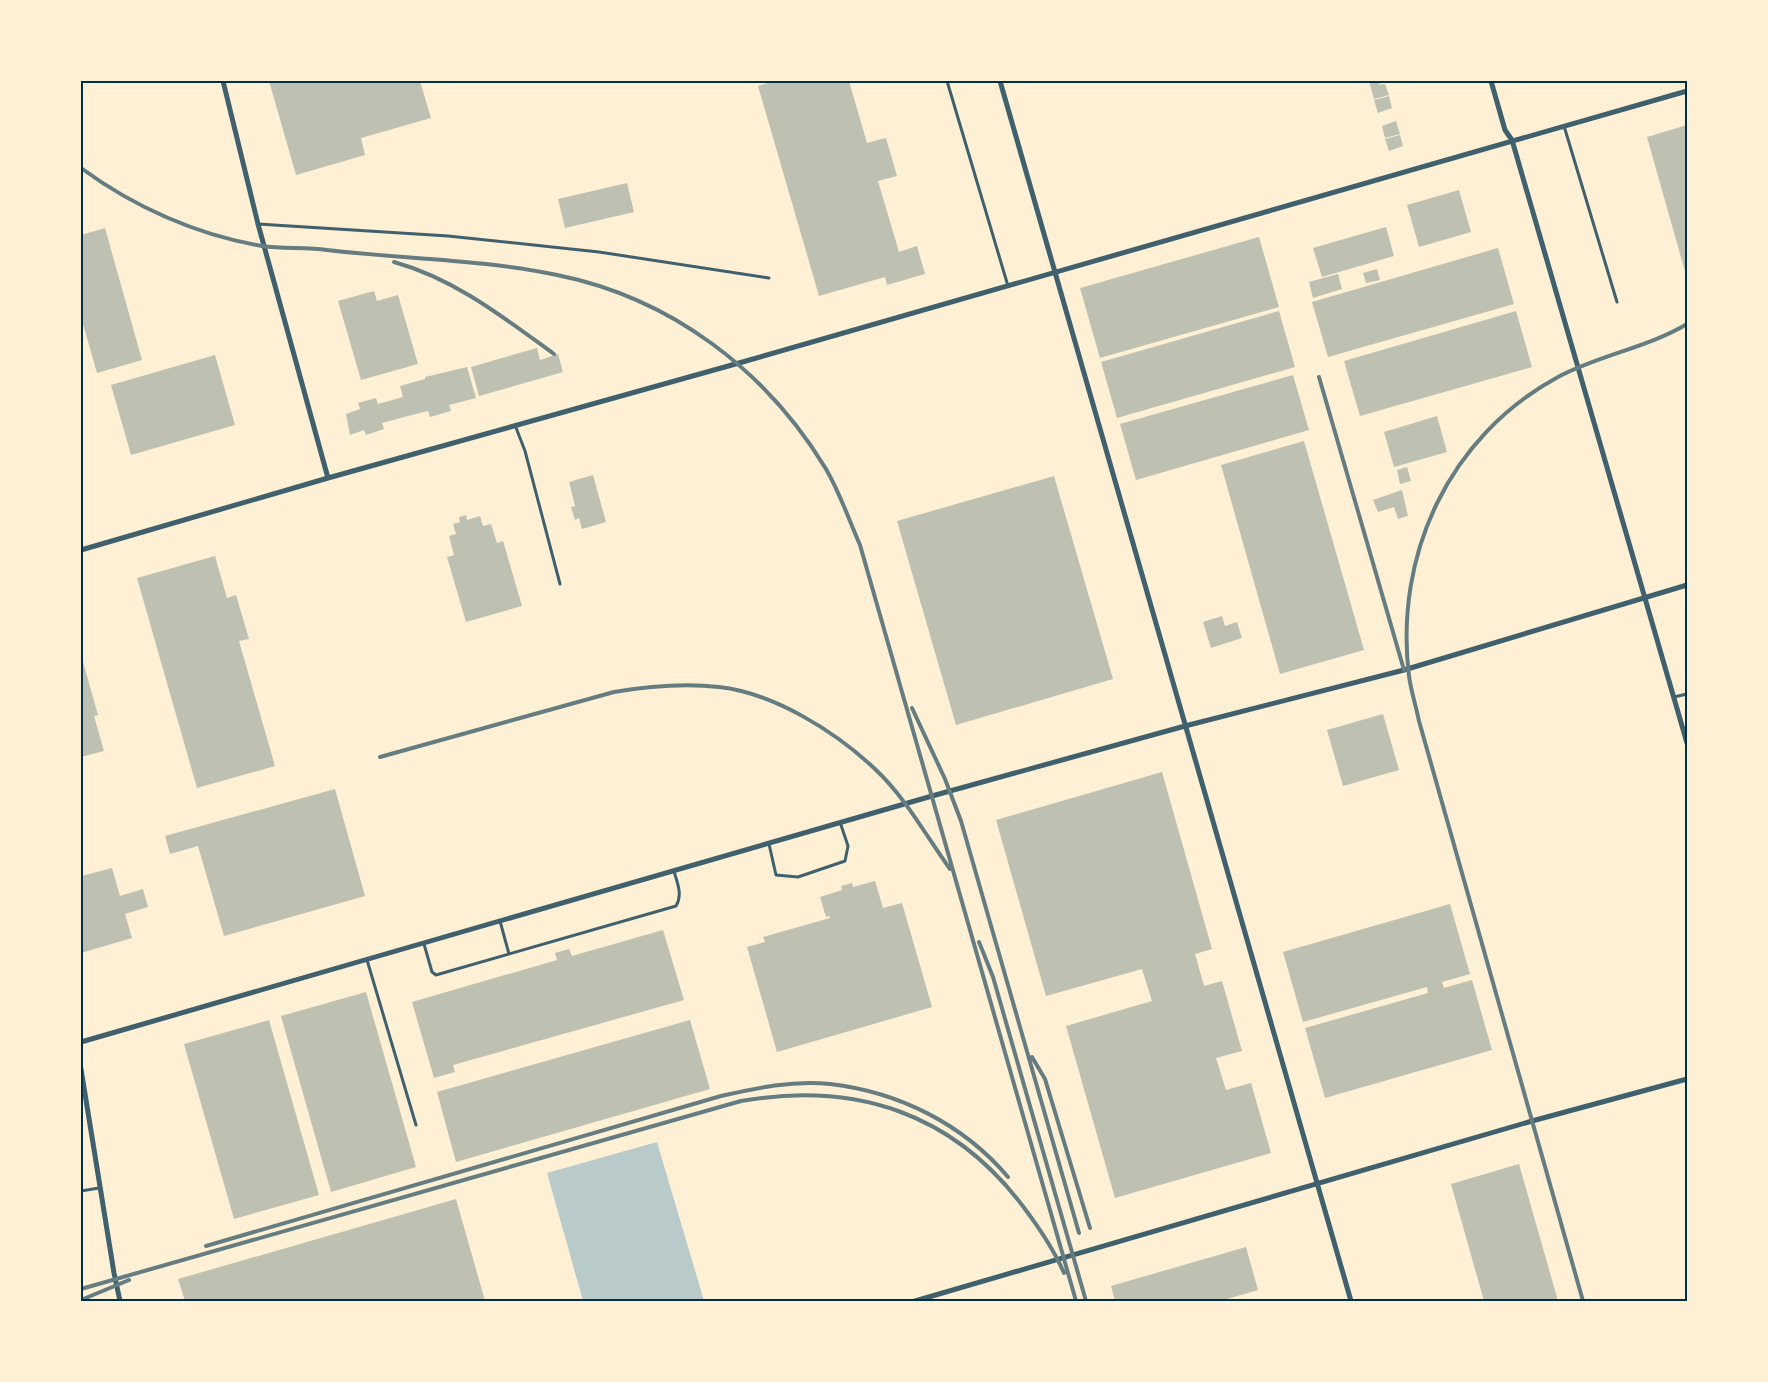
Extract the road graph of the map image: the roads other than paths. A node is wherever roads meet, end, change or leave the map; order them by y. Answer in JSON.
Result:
{"nodes":[{"id":1,"x":222,"y":81,"type":"edge"},
{"id":2,"x":947,"y":81,"type":"edge"},
{"id":3,"x":1000,"y":81,"type":"edge"},
{"id":4,"x":1491,"y":81,"type":"edge"},
{"id":5,"x":1687,"y":91,"type":"edge"},
{"id":6,"x":1564,"y":126,"type":"junction"},
{"id":7,"x":1512,"y":140,"type":"junction"},
{"id":8,"x":258,"y":224,"type":"junction"},
{"id":9,"x":1055,"y":272,"type":"junction"},
{"id":10,"x":769,"y":278,"type":"dead end"},
{"id":11,"x":1008,"y":286,"type":"junction"},
{"id":12,"x":1617,"y":302,"type":"dead end"},
{"id":13,"x":515,"y":424,"type":"junction"},
{"id":14,"x":328,"y":478,"type":"junction"},
{"id":15,"x":81,"y":550,"type":"edge"},
{"id":16,"x":560,"y":584,"type":"dead end"},
{"id":17,"x":1687,"y":585,"type":"edge"},
{"id":18,"x":1645,"y":598,"type":"junction"},
{"id":19,"x":1687,"y":694,"type":"edge"},
{"id":20,"x":1674,"y":698,"type":"junction"},
{"id":21,"x":1687,"y":718,"type":"edge"},
{"id":22,"x":1680,"y":720,"type":"junction"},
{"id":23,"x":1185,"y":726,"type":"junction"},
{"id":24,"x":1687,"y":743,"type":"edge"},
{"id":25,"x":840,"y":822,"type":"junction"},
{"id":26,"x":769,"y":843,"type":"junction"},
{"id":27,"x":674,"y":871,"type":"junction"},
{"id":28,"x":500,"y":921,"type":"junction"},
{"id":29,"x":424,"y":943,"type":"junction"},
{"id":30,"x":509,"y":954,"type":"junction"},
{"id":31,"x":367,"y":959,"type":"junction"},
{"id":32,"x":81,"y":1042,"type":"edge"},
{"id":33,"x":81,"y":1069,"type":"edge"},
{"id":34,"x":1687,"y":1079,"type":"edge"},
{"id":35,"x":416,"y":1125,"type":"dead end"},
{"id":36,"x":1317,"y":1184,"type":"junction"},
{"id":37,"x":99,"y":1188,"type":"junction"},
{"id":38,"x":81,"y":1191,"type":"edge"},
{"id":39,"x":120,"y":1301,"type":"edge"},
{"id":40,"x":915,"y":1301,"type":"edge"},
{"id":41,"x":1351,"y":1301,"type":"edge"}],
"edges":[{"from":1,"to":8,"type":"street"},
{"from":2,"to":11,"type":"lane"},
{"from":3,"to":9,"type":"street"},
{"from":4,"to":7,"type":"street"},
{"from":5,"to":6,"type":"street"},
{"from":6,"to":7,"type":"street"},
{"from":6,"to":12,"type":"lane"},
{"from":7,"to":9,"type":"street"},
{"from":7,"to":18,"type":"street"},
{"from":8,"to":10,"type":"lane"},
{"from":8,"to":14,"type":"street"},
{"from":9,"to":11,"type":"street"},
{"from":9,"to":23,"type":"street"},
{"from":11,"to":13,"type":"street"},
{"from":13,"to":14,"type":"street"},
{"from":13,"to":16,"type":"lane"},
{"from":14,"to":15,"type":"street"},
{"from":17,"to":18,"type":"street"},
{"from":18,"to":20,"type":"street"},
{"from":18,"to":23,"type":"street"},
{"from":19,"to":20,"type":"lane"},
{"from":20,"to":22,"type":"street"},
{"from":21,"to":22,"type":"lane"},
{"from":22,"to":24,"type":"street"},
{"from":23,"to":25,"type":"street"},
{"from":23,"to":36,"type":"street"},
{"from":25,"to":26,"type":"street"},
{"from":25,"to":26,"type":"lane"},
{"from":26,"to":27,"type":"street"},
{"from":27,"to":28,"type":"street"},
{"from":27,"to":30,"type":"lane"},
{"from":28,"to":29,"type":"street"},
{"from":28,"to":30,"type":"lane"},
{"from":29,"to":30,"type":"lane"},
{"from":29,"to":31,"type":"street"},
{"from":31,"to":32,"type":"street"},
{"from":31,"to":35,"type":"lane"},
{"from":33,"to":37,"type":"street"},
{"from":34,"to":36,"type":"street"},
{"from":36,"to":40,"type":"street"},
{"from":36,"to":41,"type":"street"},
{"from":37,"to":38,"type":"lane"},
{"from":37,"to":39,"type":"street"}]}
